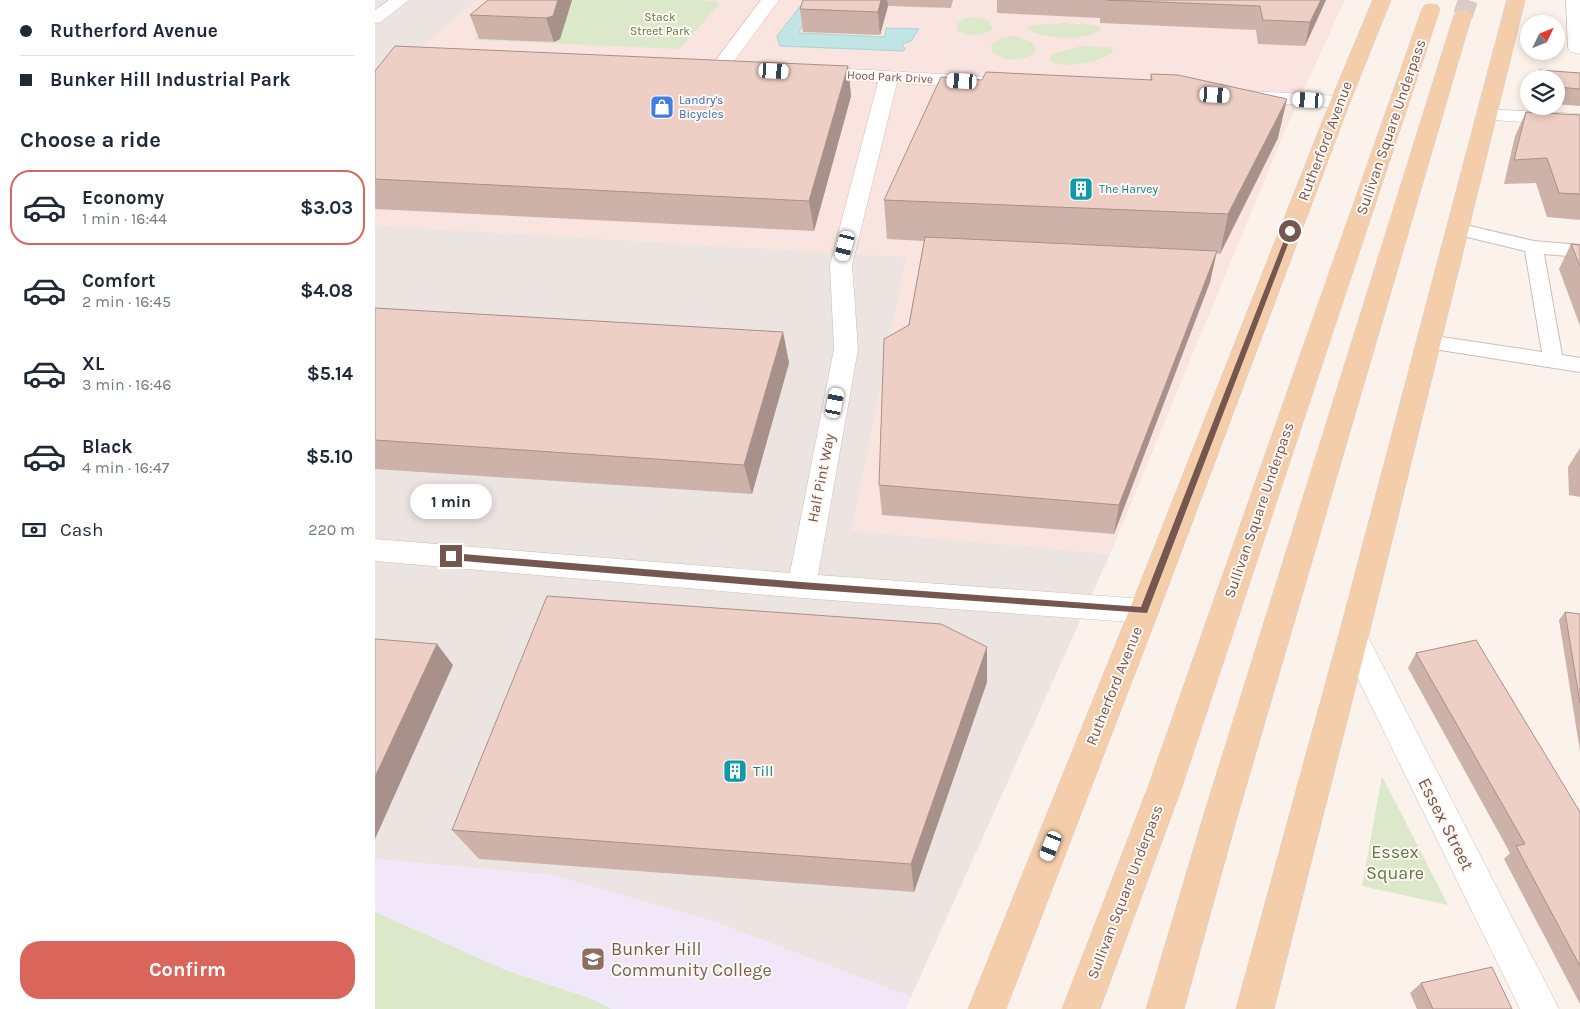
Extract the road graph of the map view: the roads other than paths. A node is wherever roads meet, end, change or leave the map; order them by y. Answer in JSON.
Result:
{"nodes":[{"id":1,"x":400,"y":0,"type":"edge"},
{"id":2,"x":770,"y":0,"type":"edge"},
{"id":3,"x":1382,"y":0,"type":"edge"},
{"id":4,"x":1516,"y":0,"type":"edge"},
{"id":5,"x":1575,"y":0,"type":"edge"},
{"id":6,"x":1431,"y":10,"type":"dead end"},
{"id":7,"x":1463,"y":15,"type":"tunnel mouth"},
{"id":8,"x":375,"y":18,"type":"edge"},
{"id":9,"x":1580,"y":49,"type":"edge"},
{"id":10,"x":719,"y":68,"type":"edge"},
{"id":11,"x":793,"y":72,"type":"edge"},
{"id":12,"x":889,"y":77,"type":"junction"},
{"id":13,"x":993,"y":83,"type":"edge"},
{"id":14,"x":1234,"y":96,"type":"edge"},
{"id":15,"x":1340,"y":102,"type":"junction"},
{"id":16,"x":1486,"y":115,"type":"junction"},
{"id":17,"x":1580,"y":120,"type":"edge"},
{"id":18,"x":1457,"y":229,"type":"junction"},
{"id":19,"x":1534,"y":247,"type":"junction"},
{"id":20,"x":1580,"y":251,"type":"edge"},
{"id":21,"x":1428,"y":342,"type":"junction"},
{"id":22,"x":1553,"y":361,"type":"junction"},
{"id":23,"x":1580,"y":365,"type":"edge"},
{"id":24,"x":375,"y":550,"type":"edge"},
{"id":25,"x":801,"y":586,"type":"junction"},
{"id":26,"x":1144,"y":611,"type":"junction"},
{"id":27,"x":1353,"y":638,"type":"junction"},
{"id":28,"x":987,"y":1009,"type":"edge"},
{"id":29,"x":1081,"y":1009,"type":"edge"},
{"id":30,"x":1165,"y":1009,"type":"edge"},
{"id":31,"x":1255,"y":1009,"type":"edge"},
{"id":32,"x":1540,"y":1009,"type":"edge"}],
"edges":[{"from":1,"to":8,"type":"street"},
{"from":2,"to":10,"type":"street"},
{"from":3,"to":15,"type":"main road","name":"Rutherford Avenue"},
{"from":4,"to":16,"type":"main road"},
{"from":5,"to":9,"type":"street"},
{"from":6,"to":29,"type":"main road","name":"Sullivan Square Underpass"},
{"from":7,"to":30,"type":"main road"},
{"from":11,"to":12,"type":"street","name":"Hood Park Drive"},
{"from":12,"to":13,"type":"street","name":"Hood Park Drive"},
{"from":12,"to":25,"type":"street","name":"Half Pint Way"},
{"from":14,"to":15,"type":"street"},
{"from":15,"to":26,"type":"main road","name":"Rutherford Avenue"},
{"from":16,"to":17,"type":"street"},
{"from":16,"to":18,"type":"main road"},
{"from":18,"to":19,"type":"lane"},
{"from":18,"to":21,"type":"main road"},
{"from":19,"to":20,"type":"lane"},
{"from":19,"to":22,"type":"lane"},
{"from":21,"to":22,"type":"lane"},
{"from":21,"to":27,"type":"main road"},
{"from":22,"to":23,"type":"lane"},
{"from":24,"to":25,"type":"street"},
{"from":25,"to":26,"type":"street"},
{"from":26,"to":28,"type":"main road","name":"Rutherford Avenue"},
{"from":27,"to":31,"type":"main road"},
{"from":27,"to":32,"type":"street","name":"Essex Street"}]}
